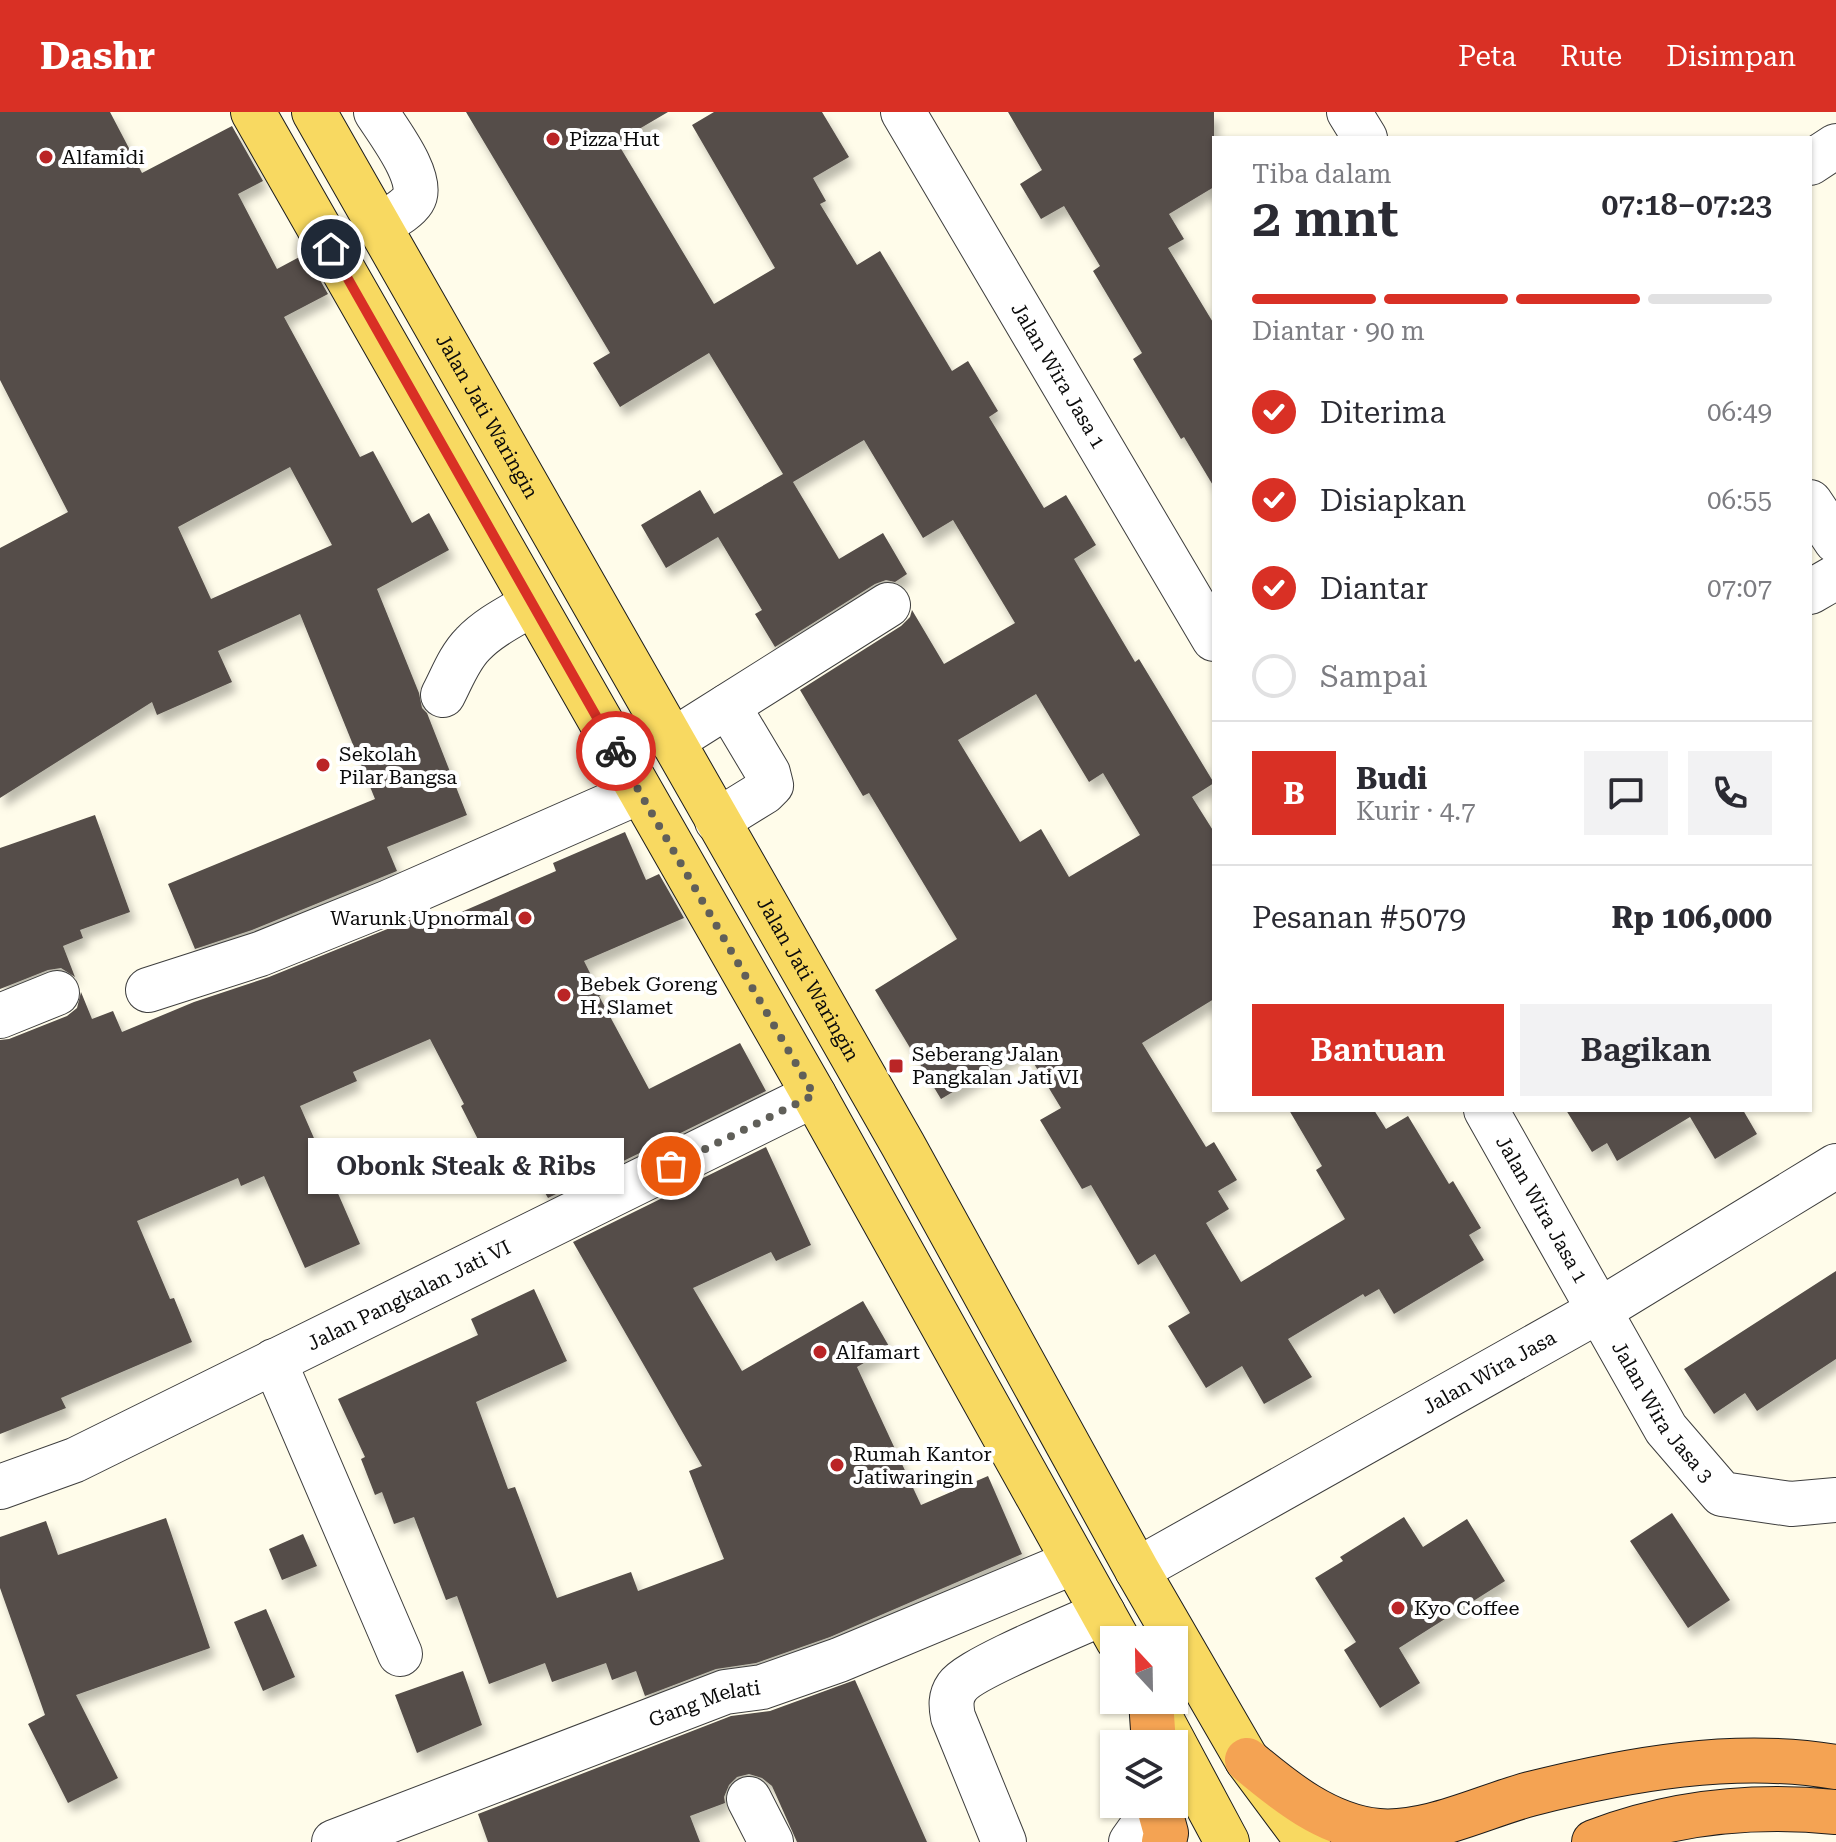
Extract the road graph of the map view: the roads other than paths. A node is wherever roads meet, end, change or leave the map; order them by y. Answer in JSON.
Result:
{"nodes":[{"id":1,"x":253,"y":112,"type":"edge"},
{"id":2,"x":314,"y":112,"type":"edge"},
{"id":3,"x":376,"y":112,"type":"edge"},
{"id":4,"x":903,"y":112,"type":"edge"},
{"id":5,"x":1349,"y":112,"type":"edge"},
{"id":6,"x":1364,"y":136,"type":"edge"},
{"id":7,"x":1836,"y":146,"type":"edge"},
{"id":8,"x":1812,"y":162,"type":"edge"},
{"id":9,"x":378,"y":226,"type":"junction"},
{"id":10,"x":1812,"y":505,"type":"edge"},
{"id":11,"x":1836,"y":541,"type":"edge"},
{"id":12,"x":1836,"y":577,"type":"edge"},
{"id":13,"x":1812,"y":591,"type":"edge"},
{"id":14,"x":532,"y":604,"type":"junction"},
{"id":15,"x":888,"y":605,"type":"dead end"},
{"id":16,"x":1212,"y":636,"type":"edge"},
{"id":17,"x":443,"y":695,"type":"dead end"},
{"id":18,"x":728,"y":706,"type":"junction"},
{"id":19,"x":672,"y":741,"type":"junction"},
{"id":20,"x":639,"y":792,"type":"junction"},
{"id":21,"x":717,"y":821,"type":"junction"},
{"id":22,"x":148,"y":990,"type":"dead end"},
{"id":23,"x":57,"y":993,"type":"dead end"},
{"id":24,"x":0,"y":1016,"type":"edge"},
{"id":25,"x":814,"y":1095,"type":"junction"},
{"id":26,"x":1487,"y":1112,"type":"edge"},
{"id":27,"x":1836,"y":1166,"type":"edge"},
{"id":28,"x":1600,"y":1310,"type":"junction"},
{"id":29,"x":274,"y":1361,"type":"junction"},
{"id":30,"x":0,"y":1487,"type":"edge"},
{"id":31,"x":1836,"y":1500,"type":"edge"},
{"id":32,"x":1074,"y":1562,"type":"junction"},
{"id":33,"x":1137,"y":1570,"type":"junction"},
{"id":34,"x":1110,"y":1626,"type":"edge"},
{"id":35,"x":1100,"y":1629,"type":"edge"},
{"id":36,"x":400,"y":1654,"type":"dead end"},
{"id":37,"x":1158,"y":1714,"type":"edge"},
{"id":38,"x":1247,"y":1760,"type":"junction"},
{"id":39,"x":1836,"y":1767,"type":"edge"},
{"id":40,"x":749,"y":1799,"type":"dead end"},
{"id":41,"x":1836,"y":1812,"type":"edge"},
{"id":42,"x":1147,"y":1818,"type":"edge"},
{"id":43,"x":1162,"y":1818,"type":"edge"},
{"id":44,"x":1406,"y":1837,"type":"edge"},
{"id":45,"x":334,"y":1842,"type":"edge"},
{"id":46,"x":771,"y":1842,"type":"edge"},
{"id":47,"x":1004,"y":1842,"type":"edge"},
{"id":48,"x":1131,"y":1842,"type":"edge"},
{"id":49,"x":1164,"y":1842,"type":"edge"},
{"id":50,"x":1227,"y":1842,"type":"edge"},
{"id":51,"x":1308,"y":1842,"type":"edge"},
{"id":52,"x":1594,"y":1842,"type":"edge"}],
"edges":[{"from":1,"to":14,"type":"main road"},
{"from":2,"to":9,"type":"main road","name":"Jalan Jati Waringin"},
{"from":3,"to":9,"type":"street"},
{"from":4,"to":16,"type":"street","name":"Jalan Wira Jasa 1"},
{"from":5,"to":6,"type":"street"},
{"from":7,"to":8,"type":"street"},
{"from":9,"to":19,"type":"main road","name":"Jalan Jati Waringin"},
{"from":10,"to":11,"type":"street"},
{"from":12,"to":13,"type":"street"},
{"from":14,"to":17,"type":"street"},
{"from":14,"to":20,"type":"main road"},
{"from":15,"to":18,"type":"street"},
{"from":18,"to":19,"type":"street"},
{"from":18,"to":21,"type":"street"},
{"from":19,"to":21,"type":"main road","name":"Jalan Jati Waringin"},
{"from":20,"to":22,"type":"street"},
{"from":20,"to":25,"type":"main road"},
{"from":21,"to":33,"type":"main road","name":"Jalan Jati Waringin"},
{"from":23,"to":24,"type":"street"},
{"from":25,"to":29,"type":"street","name":"Jalan Pangkalan Jati VI"},
{"from":25,"to":32,"type":"main road"},
{"from":26,"to":28,"type":"street","name":"Jalan Wira Jasa 1"},
{"from":27,"to":28,"type":"street","name":"Jalan Wira Jasa"},
{"from":28,"to":31,"type":"street","name":"Jalan Wira Jasa 3"},
{"from":28,"to":33,"type":"street","name":"Jalan Wira Jasa"},
{"from":29,"to":30,"type":"street","name":"Jalan Pangkalan Jati VI"},
{"from":29,"to":36,"type":"street"},
{"from":32,"to":34,"type":"main road"},
{"from":32,"to":45,"type":"street","name":"Gang Melati"},
{"from":33,"to":38,"type":"main road","name":"Jalan Jati Waringin"},
{"from":35,"to":47,"type":"street"},
{"from":37,"to":50,"type":"main road"},
{"from":38,"to":44,"type":"highway"},
{"from":38,"to":51,"type":"main road","name":"Jalan Jati Waringin"},
{"from":39,"to":44,"type":"highway"},
{"from":40,"to":46,"type":"street"},
{"from":41,"to":52,"type":"highway"},
{"from":42,"to":48,"type":"street"},
{"from":43,"to":49,"type":"highway"}]}
